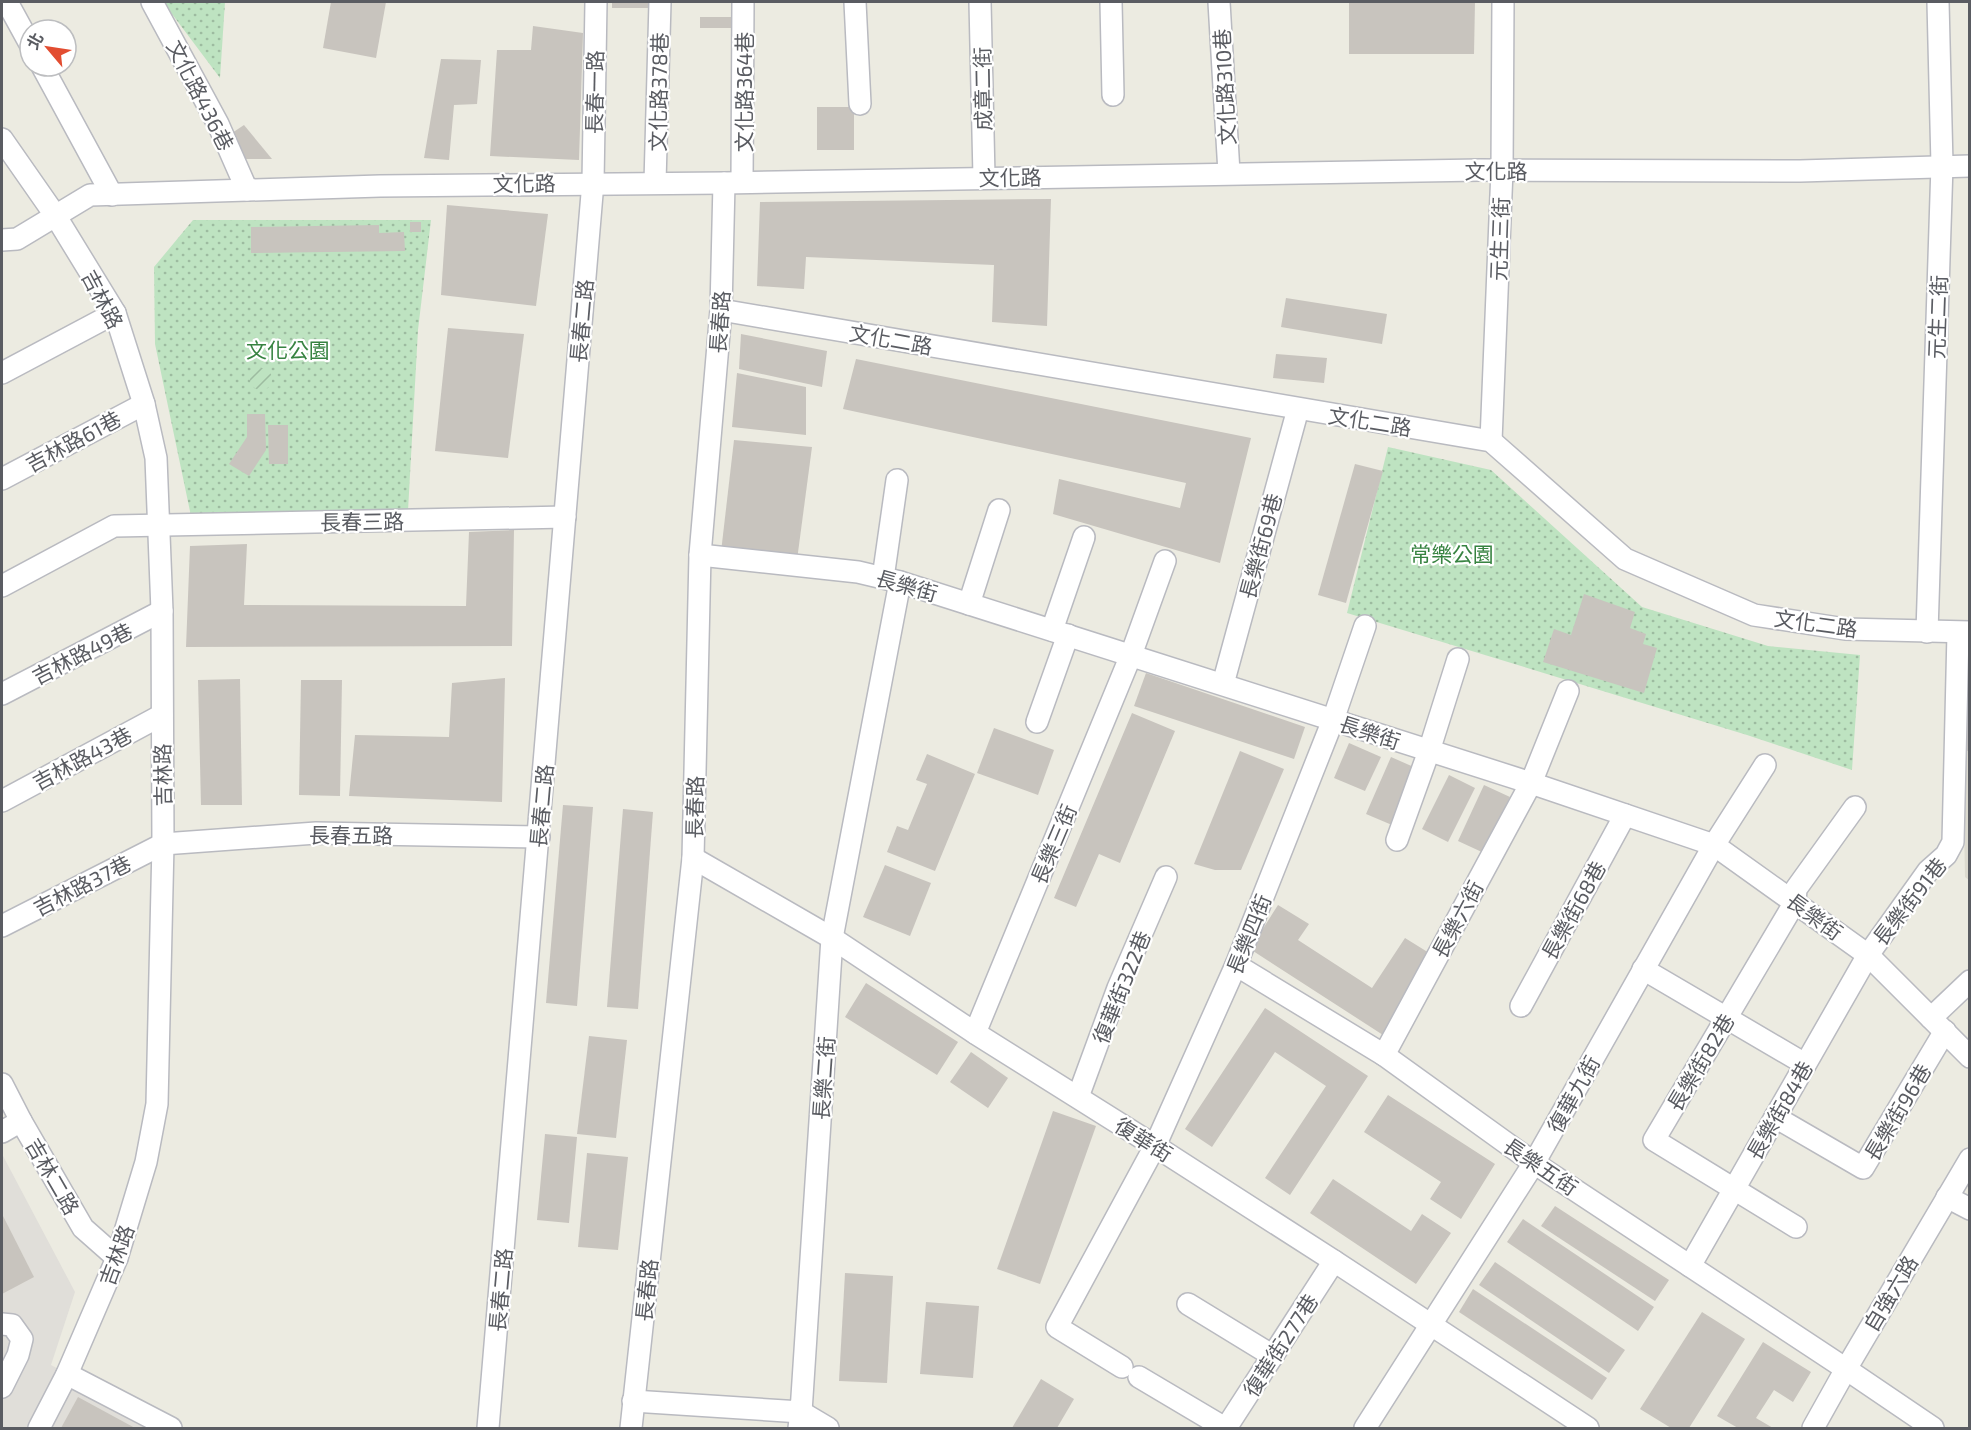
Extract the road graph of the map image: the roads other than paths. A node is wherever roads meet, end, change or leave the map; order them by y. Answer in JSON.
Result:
{"nodes":[{"id":1,"x":7,"y":2,"type":"edge"},
{"id":2,"x":152,"y":2,"type":"edge"},
{"id":3,"x":596,"y":2,"type":"edge"},
{"id":4,"x":660,"y":2,"type":"edge"},
{"id":5,"x":743,"y":2,"type":"edge"},
{"id":6,"x":855,"y":2,"type":"edge"},
{"id":7,"x":980,"y":2,"type":"edge"},
{"id":8,"x":1112,"y":2,"type":"edge"},
{"id":9,"x":1219,"y":2,"type":"edge"},
{"id":10,"x":1503,"y":2,"type":"edge"},
{"id":11,"x":1938,"y":2,"type":"edge"},
{"id":12,"x":18,"y":22,"type":"edge"},
{"id":13,"x":49,"y":78,"type":"edge"},
{"id":14,"x":1113,"y":95,"type":"dead end"},
{"id":15,"x":860,"y":105,"type":"dead end"},
{"id":16,"x":2,"y":139,"type":"edge"},
{"id":17,"x":1942,"y":165,"type":"junction"},
{"id":18,"x":1970,"y":166,"type":"edge"},
{"id":19,"x":1502,"y":170,"type":"junction"},
{"id":20,"x":1229,"y":173,"type":"junction"},
{"id":21,"x":984,"y":177,"type":"junction"},
{"id":22,"x":592,"y":182,"type":"junction"},
{"id":23,"x":655,"y":182,"type":"junction"},
{"id":24,"x":733,"y":182,"type":"junction"},
{"id":25,"x":246,"y":190,"type":"junction"},
{"id":26,"x":112,"y":195,"type":"junction"},
{"id":27,"x":55,"y":215,"type":"junction"},
{"id":28,"x":2,"y":240,"type":"edge"},
{"id":29,"x":2,"y":253,"type":"edge"},
{"id":30,"x":721,"y":310,"type":"junction"},
{"id":31,"x":115,"y":314,"type":"junction"},
{"id":32,"x":2,"y":373,"type":"edge"},
{"id":33,"x":144,"y":404,"type":"junction"},
{"id":34,"x":1298,"y":409,"type":"junction"},
{"id":35,"x":1491,"y":441,"type":"junction"},
{"id":36,"x":2,"y":479,"type":"edge"},
{"id":37,"x":897,"y":480,"type":"dead end"},
{"id":38,"x":999,"y":510,"type":"dead end"},
{"id":39,"x":565,"y":518,"type":"junction"},
{"id":40,"x":158,"y":525,"type":"junction"},
{"id":41,"x":1084,"y":537,"type":"dead end"},
{"id":42,"x":700,"y":555,"type":"junction"},
{"id":43,"x":1166,"y":561,"type":"dead end"},
{"id":44,"x":891,"y":580,"type":"junction"},
{"id":45,"x":2,"y":586,"type":"edge"},
{"id":46,"x":969,"y":604,"type":"junction"},
{"id":47,"x":162,"y":611,"type":"junction"},
{"id":48,"x":1365,"y":627,"type":"dead end"},
{"id":49,"x":1964,"y":632,"type":"edge"},
{"id":50,"x":1060,"y":633,"type":"junction"},
{"id":51,"x":1927,"y":633,"type":"junction"},
{"id":52,"x":1131,"y":656,"type":"junction"},
{"id":53,"x":1458,"y":659,"type":"dead end"},
{"id":54,"x":1223,"y":684,"type":"junction"},
{"id":55,"x":1568,"y":691,"type":"dead end"},
{"id":56,"x":2,"y":694,"type":"edge"},
{"id":57,"x":162,"y":716,"type":"junction"},
{"id":58,"x":1333,"y":720,"type":"junction"},
{"id":59,"x":1037,"y":722,"type":"dead end"},
{"id":60,"x":1429,"y":751,"type":"junction"},
{"id":61,"x":1765,"y":765,"type":"dead end"},
{"id":62,"x":1531,"y":783,"type":"junction"},
{"id":63,"x":2,"y":801,"type":"edge"},
{"id":64,"x":1855,"y":807,"type":"dead end"},
{"id":65,"x":1625,"y":815,"type":"junction"},
{"id":66,"x":539,"y":837,"type":"junction"},
{"id":67,"x":1397,"y":840,"type":"dead end"},
{"id":68,"x":164,"y":844,"type":"junction"},
{"id":69,"x":1714,"y":845,"type":"junction"},
{"id":70,"x":693,"y":858,"type":"junction"},
{"id":71,"x":1166,"y":877,"type":"dead end"},
{"id":72,"x":1795,"y":902,"type":"junction"},
{"id":73,"x":2,"y":926,"type":"edge"},
{"id":74,"x":832,"y":938,"type":"junction"},
{"id":75,"x":1868,"y":955,"type":"junction"},
{"id":76,"x":1236,"y":965,"type":"junction"},
{"id":77,"x":1643,"y":969,"type":"junction"},
{"id":78,"x":1970,"y":981,"type":"edge"},
{"id":79,"x":1521,"y":1006,"type":"dead end"},
{"id":80,"x":1726,"y":1018,"type":"junction"},
{"id":81,"x":1938,"y":1024,"type":"junction"},
{"id":82,"x":975,"y":1033,"type":"junction"},
{"id":83,"x":1384,"y":1055,"type":"junction"},
{"id":84,"x":1970,"y":1057,"type":"edge"},
{"id":85,"x":1805,"y":1064,"type":"junction"},
{"id":86,"x":2,"y":1084,"type":"edge"},
{"id":87,"x":1078,"y":1097,"type":"junction"},
{"id":88,"x":1775,"y":1117,"type":"junction"},
{"id":89,"x":21,"y":1120,"type":"junction"},
{"id":90,"x":2,"y":1132,"type":"edge"},
{"id":91,"x":1155,"y":1146,"type":"junction"},
{"id":92,"x":1970,"y":1160,"type":"edge"},
{"id":93,"x":1534,"y":1163,"type":"junction"},
{"id":94,"x":1735,"y":1188,"type":"junction"},
{"id":95,"x":1947,"y":1197,"type":"junction"},
{"id":96,"x":1970,"y":1209,"type":"edge"},
{"id":97,"x":1796,"y":1227,"type":"dead end"},
{"id":98,"x":117,"y":1258,"type":"junction"},
{"id":99,"x":1334,"y":1261,"type":"junction"},
{"id":100,"x":1690,"y":1266,"type":"junction"},
{"id":101,"x":1188,"y":1304,"type":"dead end"},
{"id":102,"x":2,"y":1324,"type":"edge"},
{"id":103,"x":1432,"y":1325,"type":"junction"},
{"id":104,"x":1273,"y":1356,"type":"junction"},
{"id":105,"x":1846,"y":1368,"type":"junction"},
{"id":106,"x":67,"y":1374,"type":"junction"},
{"id":107,"x":2,"y":1387,"type":"edge"},
{"id":108,"x":633,"y":1401,"type":"junction"},
{"id":109,"x":800,"y":1420,"type":"edge"},
{"id":110,"x":39,"y":1428,"type":"edge"},
{"id":111,"x":171,"y":1428,"type":"edge"},
{"id":112,"x":488,"y":1428,"type":"edge"},
{"id":113,"x":631,"y":1428,"type":"edge"},
{"id":114,"x":828,"y":1428,"type":"edge"},
{"id":115,"x":1225,"y":1428,"type":"edge"},
{"id":116,"x":1365,"y":1428,"type":"edge"},
{"id":117,"x":1587,"y":1428,"type":"edge"},
{"id":118,"x":1813,"y":1428,"type":"edge"},
{"id":119,"x":1933,"y":1428,"type":"edge"}],
"edges":[{"from":1,"to":12,"type":"street"},
{"from":2,"to":25,"type":"street","name":"文化路436巷"},
{"from":3,"to":22,"type":"street","name":"長春一路"},
{"from":4,"to":23,"type":"street","name":"文化路378巷"},
{"from":5,"to":24,"type":"street","name":"文化路364巷"},
{"from":6,"to":15,"type":"street"},
{"from":7,"to":21,"type":"street","name":"成章二街"},
{"from":8,"to":14,"type":"street"},
{"from":9,"to":20,"type":"street","name":"文化路310巷"},
{"from":10,"to":19,"type":"street","name":"元生三街"},
{"from":11,"to":17,"type":"street","name":"元生二街"},
{"from":13,"to":26,"type":"street"},
{"from":16,"to":27,"type":"street","name":"吉林路"},
{"from":17,"to":18,"type":"street","name":"文化路"},
{"from":17,"to":19,"type":"street","name":"文化路"},
{"from":17,"to":51,"type":"street","name":"元生二街"},
{"from":19,"to":20,"type":"street","name":"文化路"},
{"from":19,"to":35,"type":"street","name":"元生三街"},
{"from":20,"to":21,"type":"street","name":"文化路"},
{"from":21,"to":24,"type":"street","name":"文化路"},
{"from":22,"to":23,"type":"street","name":"文化路"},
{"from":22,"to":25,"type":"street","name":"文化路"},
{"from":22,"to":39,"type":"street","name":"長春二路"},
{"from":23,"to":24,"type":"street","name":"文化路"},
{"from":24,"to":30,"type":"street","name":"長春路"},
{"from":25,"to":26,"type":"street","name":"文化路"},
{"from":26,"to":27,"type":"street","name":"文化路"},
{"from":27,"to":28,"type":"street"},
{"from":27,"to":29,"type":"street"},
{"from":27,"to":31,"type":"street","name":"吉林路"},
{"from":30,"to":34,"type":"street","name":"文化二路"},
{"from":30,"to":42,"type":"street","name":"長春路"},
{"from":31,"to":32,"type":"street"},
{"from":31,"to":33,"type":"street","name":"吉林路"},
{"from":33,"to":36,"type":"street","name":"吉林路61巷"},
{"from":33,"to":40,"type":"street","name":"吉林路"},
{"from":34,"to":35,"type":"street","name":"文化二路"},
{"from":34,"to":54,"type":"street","name":"長樂街69巷"},
{"from":35,"to":51,"type":"street","name":"文化二路"},
{"from":37,"to":44,"type":"street","name":"長樂二街"},
{"from":38,"to":46,"type":"street"},
{"from":39,"to":40,"type":"street","name":"長春三路"},
{"from":39,"to":66,"type":"street","name":"長春二路"},
{"from":40,"to":45,"type":"street","name":"長春三路"},
{"from":40,"to":47,"type":"street","name":"吉林路"},
{"from":41,"to":50,"type":"street"},
{"from":42,"to":44,"type":"street","name":"長樂街"},
{"from":42,"to":70,"type":"street","name":"長春路"},
{"from":43,"to":52,"type":"street","name":"長樂三街"},
{"from":44,"to":46,"type":"street","name":"長樂街"},
{"from":44,"to":74,"type":"street","name":"長樂二街"},
{"from":46,"to":50,"type":"street","name":"長樂街"},
{"from":47,"to":56,"type":"street","name":"吉林路49巷"},
{"from":47,"to":57,"type":"street","name":"吉林路"},
{"from":48,"to":58,"type":"street","name":"長樂四街"},
{"from":49,"to":51,"type":"street","name":"文化二路"},
{"from":49,"to":75,"type":"street","name":"長樂街91巷"},
{"from":50,"to":52,"type":"street","name":"長樂街"},
{"from":50,"to":59,"type":"street"},
{"from":52,"to":54,"type":"street","name":"長樂街"},
{"from":52,"to":82,"type":"street","name":"長樂三街"},
{"from":53,"to":60,"type":"street"},
{"from":54,"to":58,"type":"street","name":"長樂街"},
{"from":55,"to":62,"type":"street","name":"長樂六街"},
{"from":57,"to":63,"type":"street","name":"吉林路43巷"},
{"from":57,"to":68,"type":"street","name":"吉林路"},
{"from":58,"to":60,"type":"street","name":"長樂街"},
{"from":58,"to":76,"type":"street","name":"長樂四街"},
{"from":60,"to":62,"type":"street","name":"長樂街"},
{"from":60,"to":67,"type":"street"},
{"from":61,"to":69,"type":"street","name":"復華九街"},
{"from":62,"to":65,"type":"street","name":"長樂街"},
{"from":62,"to":83,"type":"street","name":"長樂六街"},
{"from":64,"to":72,"type":"street","name":"長樂街82巷"},
{"from":65,"to":69,"type":"street","name":"長樂街"},
{"from":65,"to":79,"type":"street","name":"長樂街68巷"},
{"from":66,"to":68,"type":"street","name":"長春五路"},
{"from":66,"to":112,"type":"street","name":"長春二路"},
{"from":68,"to":73,"type":"street","name":"吉林路37巷"},
{"from":68,"to":98,"type":"street","name":"吉林路"},
{"from":69,"to":72,"type":"street","name":"長樂街"},
{"from":69,"to":77,"type":"street","name":"復華九街"},
{"from":70,"to":74,"type":"street","name":"復華街"},
{"from":70,"to":108,"type":"street","name":"長春路"},
{"from":71,"to":87,"type":"street","name":"復華街322巷"},
{"from":72,"to":75,"type":"street","name":"長樂街"},
{"from":72,"to":80,"type":"street","name":"長樂街82巷"},
{"from":74,"to":82,"type":"street","name":"復華街"},
{"from":74,"to":109,"type":"street","name":"長樂二街"},
{"from":75,"to":81,"type":"street","name":"長樂街"},
{"from":75,"to":85,"type":"street","name":"長樂街84巷"},
{"from":76,"to":83,"type":"street","name":"長樂五街"},
{"from":76,"to":91,"type":"street","name":"長樂四街"},
{"from":77,"to":80,"type":"street"},
{"from":77,"to":93,"type":"street","name":"復華九街"},
{"from":78,"to":81,"type":"street"},
{"from":80,"to":85,"type":"street"},
{"from":80,"to":94,"type":"street","name":"長樂街82巷"},
{"from":81,"to":84,"type":"street","name":"長樂街"},
{"from":81,"to":88,"type":"street","name":"長樂街96巷"},
{"from":82,"to":87,"type":"street","name":"復華街"},
{"from":83,"to":93,"type":"street","name":"長樂五街"},
{"from":85,"to":88,"type":"street","name":"長樂街84巷"},
{"from":86,"to":89,"type":"street","name":"吉林二路"},
{"from":87,"to":91,"type":"street","name":"復華街"},
{"from":88,"to":94,"type":"street","name":"長樂街84巷"},
{"from":89,"to":90,"type":"street"},
{"from":89,"to":98,"type":"street","name":"吉林二路"},
{"from":91,"to":99,"type":"street","name":"復華街"},
{"from":91,"to":115,"type":"street","name":"長樂四街"},
{"from":92,"to":95,"type":"street","name":"自強六路"},
{"from":93,"to":100,"type":"street","name":"長樂五街"},
{"from":93,"to":103,"type":"street","name":"復華九街"},
{"from":94,"to":97,"type":"street"},
{"from":94,"to":100,"type":"street","name":"長樂街84巷"},
{"from":95,"to":96,"type":"street"},
{"from":95,"to":105,"type":"street","name":"自強六路"},
{"from":98,"to":106,"type":"street","name":"吉林路"},
{"from":99,"to":103,"type":"street","name":"復華街"},
{"from":99,"to":104,"type":"street","name":"復華街277巷"},
{"from":100,"to":105,"type":"street","name":"長樂五街"},
{"from":101,"to":104,"type":"street"},
{"from":102,"to":107,"type":"street"},
{"from":103,"to":116,"type":"street","name":"復華九街"},
{"from":103,"to":117,"type":"street","name":"復華街"},
{"from":104,"to":115,"type":"street","name":"復華街277巷"},
{"from":105,"to":118,"type":"street","name":"自強六路"},
{"from":105,"to":119,"type":"street","name":"長樂五街"},
{"from":106,"to":110,"type":"street","name":"吉林路"},
{"from":106,"to":111,"type":"street"},
{"from":108,"to":109,"type":"street"},
{"from":108,"to":113,"type":"street","name":"長春路"},
{"from":109,"to":114,"type":"street"}]}
